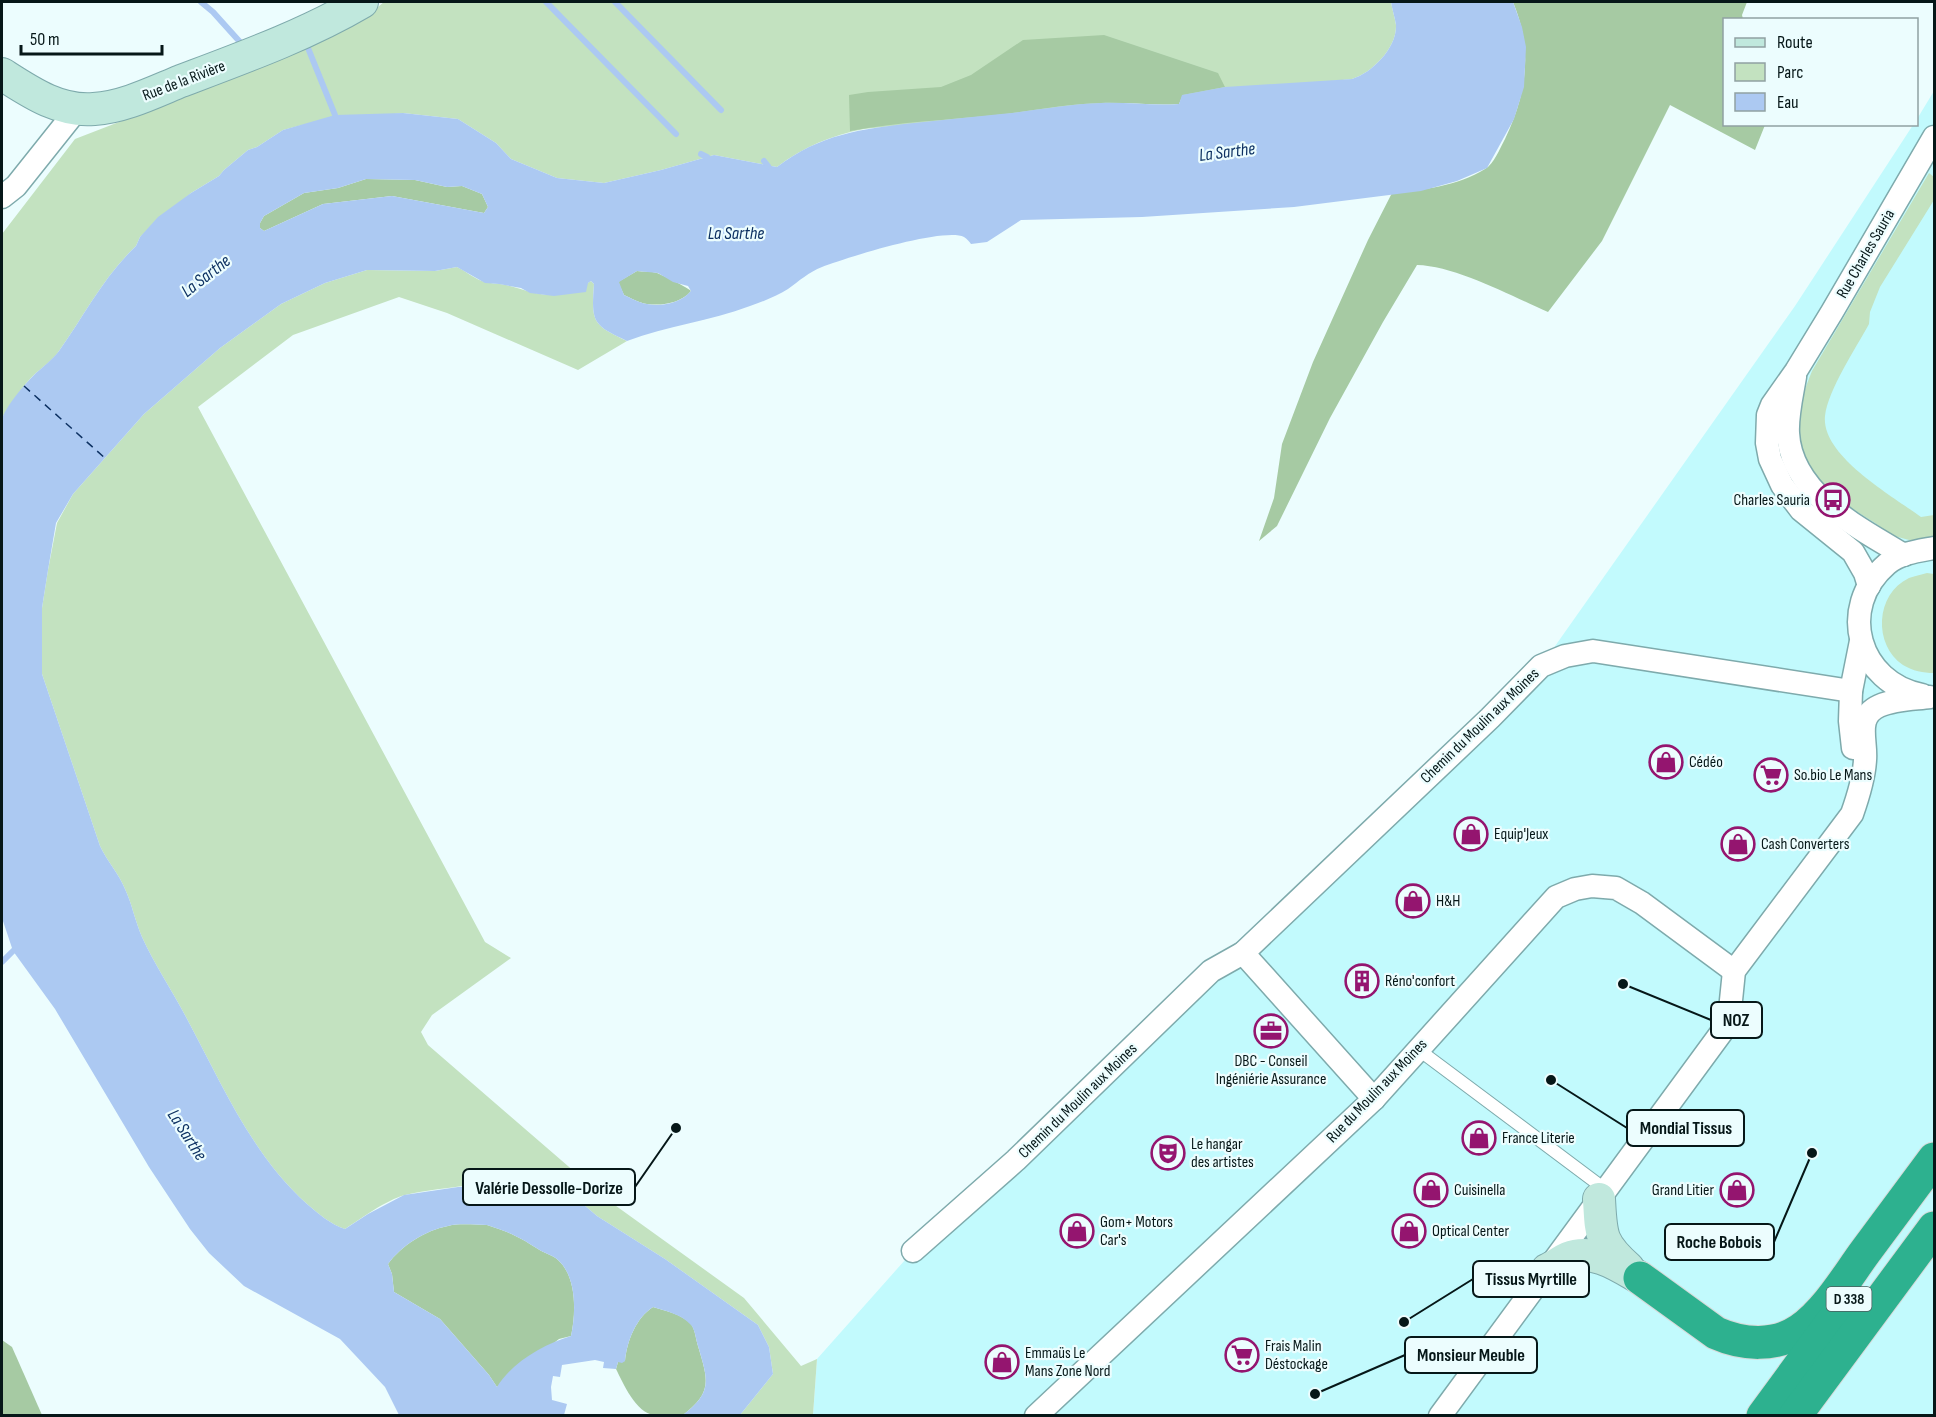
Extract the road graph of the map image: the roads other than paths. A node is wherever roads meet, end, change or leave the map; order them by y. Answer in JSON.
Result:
{"nodes":[{"id":1,"x":362,"y":2,"type":"edge"},
{"id":2,"x":2,"y":74,"type":"edge"},
{"id":3,"x":74,"y":108,"type":"junction"},
{"id":4,"x":1935,"y":137,"type":"edge"},
{"id":5,"x":2,"y":197,"type":"edge"},
{"id":6,"x":1796,"y":371,"type":"junction"},
{"id":7,"x":1935,"y":548,"type":"edge"},
{"id":8,"x":1904,"y":555,"type":"junction"},
{"id":9,"x":1869,"y":586,"type":"junction"},
{"id":10,"x":1861,"y":641,"type":"junction"},
{"id":11,"x":1851,"y":691,"type":"junction"},
{"id":12,"x":1932,"y":697,"type":"edge"},
{"id":13,"x":1862,"y":782,"type":"junction"},
{"id":14,"x":1243,"y":953,"type":"junction"},
{"id":15,"x":1734,"y":971,"type":"junction"},
{"id":16,"x":1419,"y":1050,"type":"junction"},
{"id":17,"x":1374,"y":1099,"type":"junction"},
{"id":18,"x":1935,"y":1160,"type":"edge"},
{"id":19,"x":1935,"y":1183,"type":"edge"},
{"id":20,"x":1603,"y":1195,"type":"junction"},
{"id":21,"x":1935,"y":1228,"type":"edge"},
{"id":22,"x":913,"y":1251,"type":"dead end"},
{"id":23,"x":1547,"y":1270,"type":"junction"},
{"id":24,"x":1640,"y":1278,"type":"junction"},
{"id":25,"x":1852,"y":1339,"type":"junction"},
{"id":26,"x":1036,"y":1416,"type":"edge"},
{"id":27,"x":1440,"y":1416,"type":"edge"},
{"id":28,"x":1763,"y":1416,"type":"edge"},
{"id":29,"x":1795,"y":1416,"type":"edge"},
{"id":30,"x":1827,"y":1416,"type":"edge"}],
"edges":[{"from":1,"to":3,"type":"street","name":"Rue de la Rivière"},
{"from":2,"to":3,"type":"street","name":"Rue de la Rivière"},
{"from":3,"to":5,"type":"street"},
{"from":4,"to":6,"type":"street","name":"Rue Charles Sauria"},
{"from":6,"to":8,"type":"street","name":"Rue Charles Sauria"},
{"from":6,"to":9,"type":"street","name":"Rue Charles Sauria"},
{"from":7,"to":8,"type":"street"},
{"from":8,"to":9,"type":"street"},
{"from":9,"to":10,"type":"street"},
{"from":10,"to":11,"type":"street"},
{"from":10,"to":12,"type":"street"},
{"from":11,"to":13,"type":"street"},
{"from":11,"to":14,"type":"street","name":"Chemin du Moulin aux Moines"},
{"from":12,"to":13,"type":"street"},
{"from":13,"to":15,"type":"street"},
{"from":14,"to":17,"type":"street"},
{"from":14,"to":22,"type":"street","name":"Chemin du Moulin aux Moines"},
{"from":15,"to":16,"type":"street","name":"Rue du Moulin aux Moines"},
{"from":15,"to":20,"type":"street"},
{"from":16,"to":17,"type":"street","name":"Rue du Moulin aux Moines"},
{"from":16,"to":20,"type":"lane"},
{"from":17,"to":26,"type":"street","name":"Rue du Moulin aux Moines"},
{"from":18,"to":24,"type":"highway"},
{"from":19,"to":28,"type":"highway","number":"D 338"},
{"from":20,"to":23,"type":"street"},
{"from":20,"to":24,"type":"street"},
{"from":21,"to":25,"type":"highway","number":"D 338"},
{"from":23,"to":24,"type":"street"},
{"from":23,"to":27,"type":"street"},
{"from":25,"to":29,"type":"highway","number":"D 338"},
{"from":25,"to":30,"type":"highway"}]}
